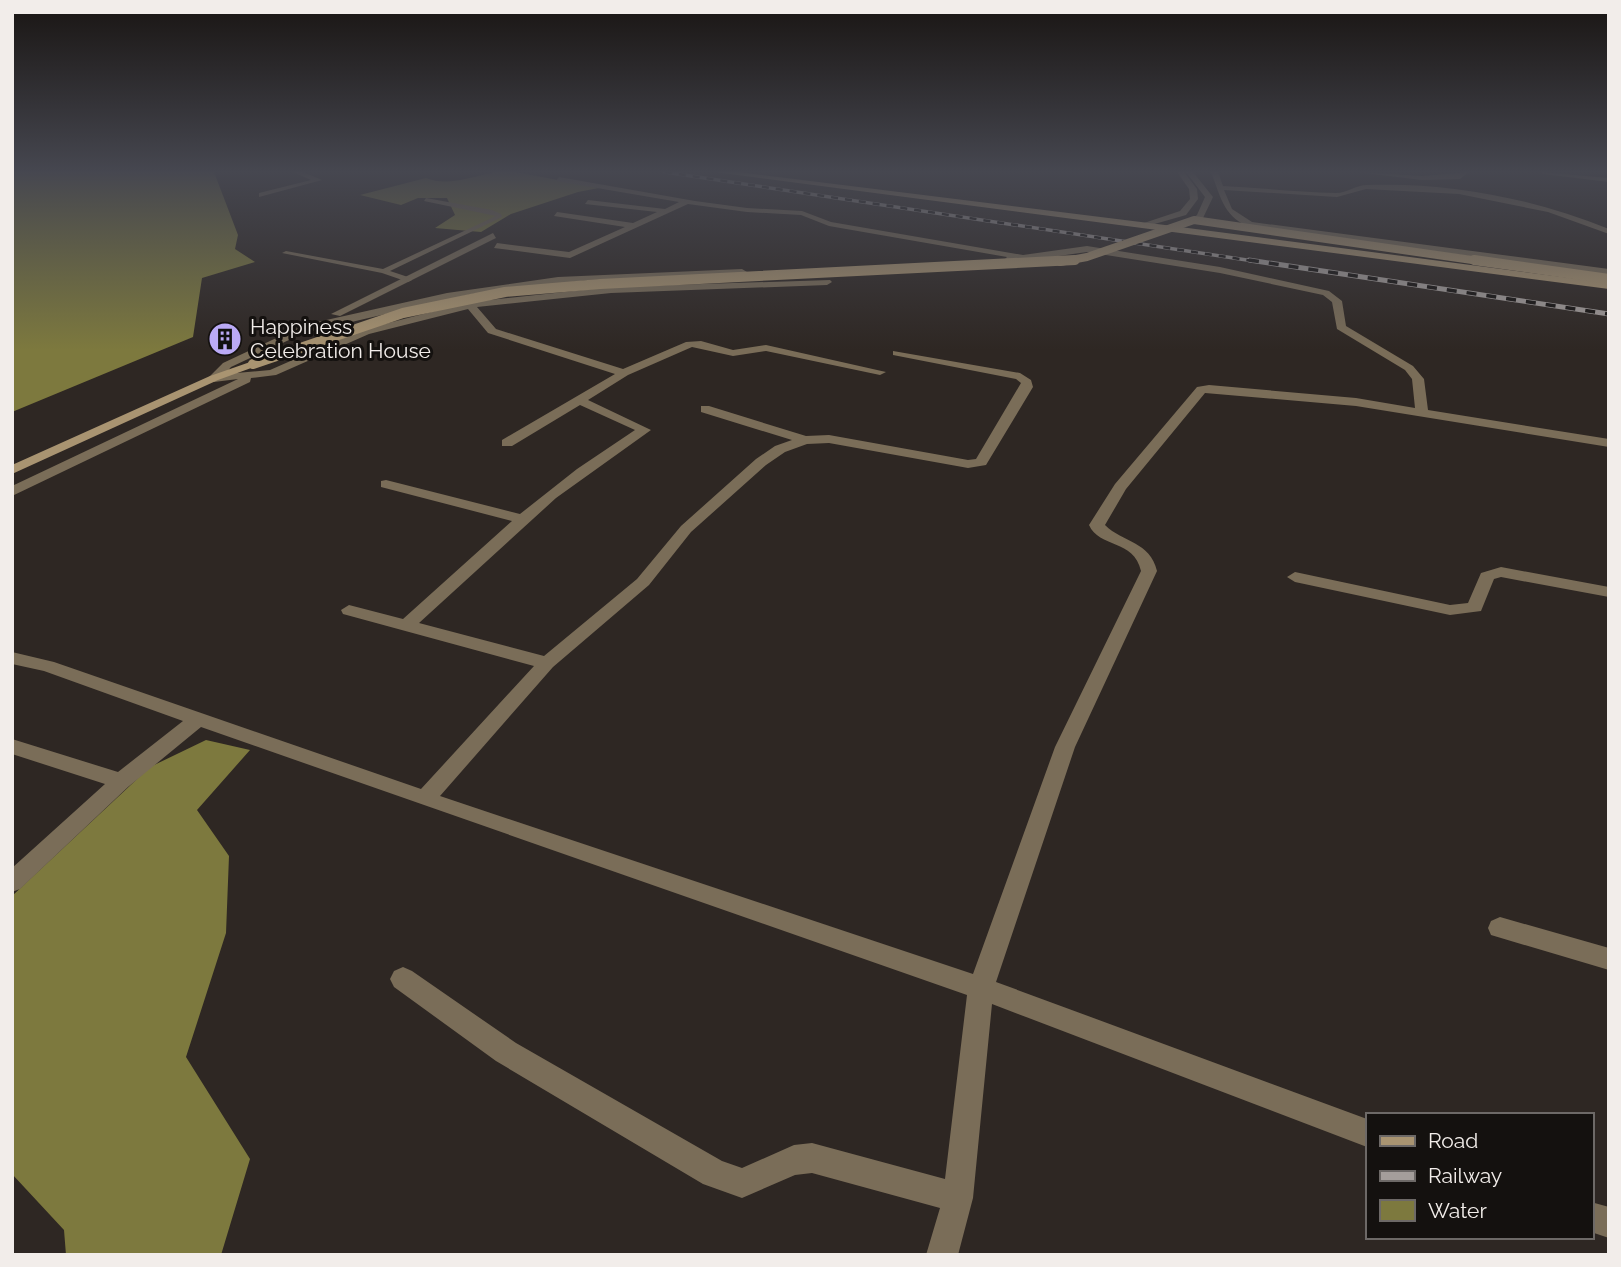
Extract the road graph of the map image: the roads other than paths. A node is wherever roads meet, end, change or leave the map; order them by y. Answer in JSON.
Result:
{"nodes":[{"id":1,"x":471,"y":231,"type":"edge"},
{"id":2,"x":624,"y":231,"type":"edge"},
{"id":3,"x":870,"y":231,"type":"edge"},
{"id":4,"x":1155,"y":231,"type":"edge"},
{"id":5,"x":1193,"y":231,"type":"edge"},
{"id":6,"x":1272,"y":231,"type":"edge"},
{"id":7,"x":1303,"y":231,"type":"edge"},
{"id":8,"x":286,"y":253,"type":"dead end"},
{"id":9,"x":1024,"y":258,"type":"junction"},
{"id":10,"x":384,"y":271,"type":"junction"},
{"id":11,"x":1609,"y":272,"type":"edge"},
{"id":12,"x":1609,"y":279,"type":"edge"},
{"id":13,"x":408,"y":280,"type":"junction"},
{"id":14,"x":827,"y":282,"type":"dead end"},
{"id":15,"x":1609,"y":286,"type":"edge"},
{"id":16,"x":470,"y":305,"type":"junction"},
{"id":17,"x":299,"y":331,"type":"junction"},
{"id":18,"x":897,"y":354,"type":"dead end"},
{"id":19,"x":253,"y":370,"type":"junction"},
{"id":20,"x":880,"y":372,"type":"dead end"},
{"id":21,"x":624,"y":373,"type":"junction"},
{"id":22,"x":214,"y":378,"type":"junction"},
{"id":23,"x":579,"y":400,"type":"junction"},
{"id":24,"x":705,"y":409,"type":"dead end"},
{"id":25,"x":1422,"y":411,"type":"junction"},
{"id":26,"x":805,"y":439,"type":"junction"},
{"id":27,"x":508,"y":443,"type":"dead end"},
{"id":28,"x":1609,"y":443,"type":"edge"},
{"id":29,"x":12,"y":470,"type":"edge"},
{"id":30,"x":386,"y":484,"type":"dead end"},
{"id":31,"x":12,"y":492,"type":"edge"},
{"id":32,"x":524,"y":520,"type":"junction"},
{"id":33,"x":1294,"y":578,"type":"dead end"},
{"id":34,"x":1609,"y":592,"type":"edge"},
{"id":35,"x":349,"y":610,"type":"dead end"},
{"id":36,"x":408,"y":625,"type":"junction"},
{"id":37,"x":12,"y":658,"type":"edge"},
{"id":38,"x":547,"y":663,"type":"junction"},
{"id":39,"x":199,"y":719,"type":"junction"},
{"id":40,"x":12,"y":746,"type":"edge"},
{"id":41,"x":121,"y":781,"type":"junction"},
{"id":42,"x":425,"y":799,"type":"junction"},
{"id":43,"x":12,"y":882,"type":"edge"},
{"id":44,"x":1500,"y":928,"type":"dead end"},
{"id":45,"x":1609,"y":959,"type":"edge"},
{"id":46,"x":403,"y":979,"type":"dead end"},
{"id":47,"x":981,"y":988,"type":"junction"},
{"id":48,"x":1366,"y":1133,"type":"edge"},
{"id":49,"x":958,"y":1198,"type":"junction"},
{"id":50,"x":942,"y":1255,"type":"edge"}],
"edges":[{"from":1,"to":10,"type":"lane"},
{"from":2,"to":13,"type":"street"},
{"from":3,"to":9,"type":"street"},
{"from":4,"to":19,"type":"main road","bridge":true},
{"from":5,"to":15,"type":"main road"},
{"from":6,"to":12,"type":"main road","bridge":true},
{"from":7,"to":11,"type":"street"},
{"from":8,"to":10,"type":"lane"},
{"from":9,"to":17,"type":"street"},
{"from":9,"to":25,"type":"street"},
{"from":10,"to":13,"type":"lane"},
{"from":13,"to":17,"type":"street"},
{"from":14,"to":16,"type":"street"},
{"from":16,"to":19,"type":"street"},
{"from":16,"to":21,"type":"street"},
{"from":17,"to":22,"type":"street"},
{"from":18,"to":26,"type":"street"},
{"from":19,"to":22,"type":"main road"},
{"from":19,"to":31,"type":"street"},
{"from":20,"to":21,"type":"street"},
{"from":21,"to":23,"type":"street"},
{"from":22,"to":29,"type":"main road"},
{"from":23,"to":27,"type":"street"},
{"from":23,"to":32,"type":"street"},
{"from":24,"to":26,"type":"street"},
{"from":25,"to":28,"type":"street"},
{"from":25,"to":47,"type":"street"},
{"from":26,"to":38,"type":"street"},
{"from":30,"to":32,"type":"street"},
{"from":32,"to":36,"type":"street"},
{"from":33,"to":34,"type":"street"},
{"from":35,"to":36,"type":"street"},
{"from":36,"to":38,"type":"street"},
{"from":37,"to":39,"type":"street"},
{"from":38,"to":42,"type":"street"},
{"from":39,"to":41,"type":"street"},
{"from":39,"to":42,"type":"street"},
{"from":40,"to":41,"type":"street"},
{"from":41,"to":43,"type":"street"},
{"from":42,"to":47,"type":"street"},
{"from":44,"to":45,"type":"street"},
{"from":46,"to":49,"type":"street"},
{"from":47,"to":48,"type":"street"},
{"from":47,"to":49,"type":"street"},
{"from":49,"to":50,"type":"street"}]}
